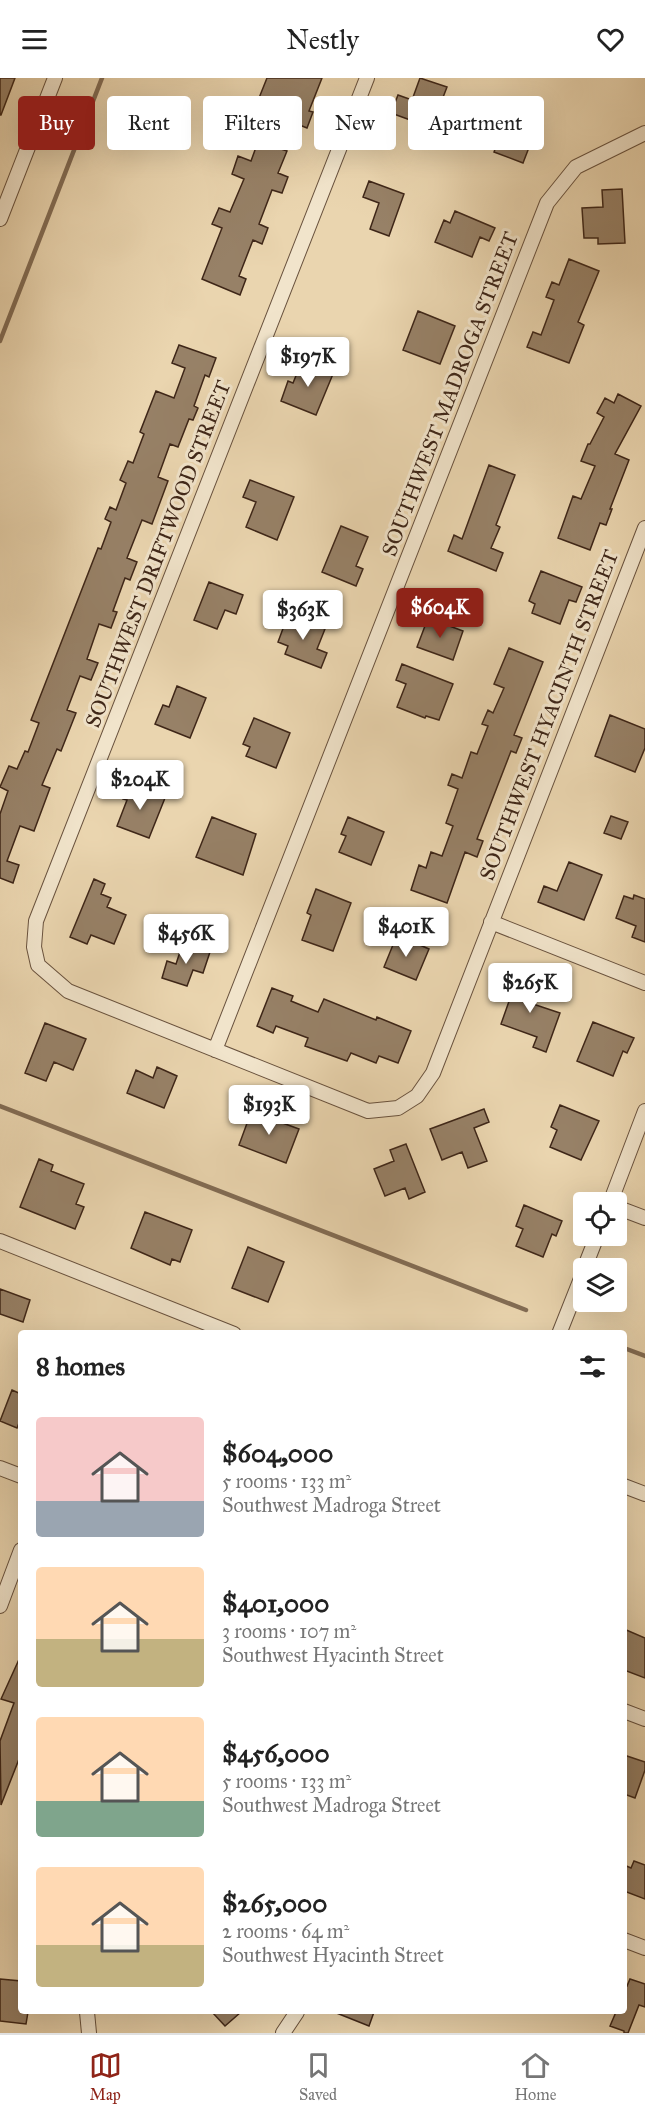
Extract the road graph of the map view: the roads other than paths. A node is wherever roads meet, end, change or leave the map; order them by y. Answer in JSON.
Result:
{"nodes":[{"id":1,"x":55,"y":78,"type":"edge"},
{"id":2,"x":367,"y":78,"type":"edge"},
{"id":3,"x":645,"y":133,"type":"edge"},
{"id":4,"x":0,"y":219,"type":"edge"},
{"id":5,"x":645,"y":528,"type":"edge"},
{"id":6,"x":491,"y":922,"type":"junction"},
{"id":7,"x":645,"y":983,"type":"edge"},
{"id":8,"x":215,"y":1050,"type":"junction"},
{"id":9,"x":645,"y":1111,"type":"edge"},
{"id":10,"x":614,"y":1192,"type":"edge"},
{"id":11,"x":627,"y":1211,"type":"edge"},
{"id":12,"x":645,"y":1218,"type":"edge"},
{"id":13,"x":0,"y":1241,"type":"edge"},
{"id":14,"x":573,"y":1298,"type":"edge"},
{"id":15,"x":224,"y":1330,"type":"edge"},
{"id":16,"x":561,"y":1330,"type":"edge"},
{"id":17,"x":0,"y":1468,"type":"edge"},
{"id":18,"x":18,"y":1475,"type":"edge"},
{"id":19,"x":627,"y":1487,"type":"edge"},
{"id":20,"x":645,"y":1494,"type":"edge"},
{"id":21,"x":18,"y":1559,"type":"edge"},
{"id":22,"x":0,"y":1606,"type":"edge"},
{"id":23,"x":627,"y":1712,"type":"edge"},
{"id":24,"x":645,"y":1719,"type":"edge"},
{"id":25,"x":627,"y":1941,"type":"edge"},
{"id":26,"x":645,"y":1948,"type":"edge"},
{"id":27,"x":87,"y":2014,"type":"edge"},
{"id":28,"x":296,"y":2014,"type":"edge"},
{"id":29,"x":89,"y":2033,"type":"edge"},
{"id":30,"x":283,"y":2033,"type":"edge"}],
"edges":[{"from":1,"to":4,"type":"street"},
{"from":2,"to":8,"type":"street","name":"SOUTHWEST DRIFTWOOD STREET"},
{"from":3,"to":8,"type":"street","name":"SOUTHWEST MADROGA STREET"},
{"from":5,"to":6,"type":"street","name":"SOUTHWEST HYACINTH STREET"},
{"from":6,"to":7,"type":"street"},
{"from":6,"to":8,"type":"street","name":"SOUTHWEST HYACINTH STREET"},
{"from":9,"to":10,"type":"street"},
{"from":11,"to":12,"type":"street"},
{"from":13,"to":15,"type":"street"},
{"from":14,"to":16,"type":"street"},
{"from":17,"to":18,"type":"street"},
{"from":19,"to":20,"type":"street"},
{"from":21,"to":22,"type":"street"},
{"from":23,"to":24,"type":"street"},
{"from":25,"to":26,"type":"street"},
{"from":27,"to":29,"type":"street"},
{"from":28,"to":30,"type":"street"}]}
